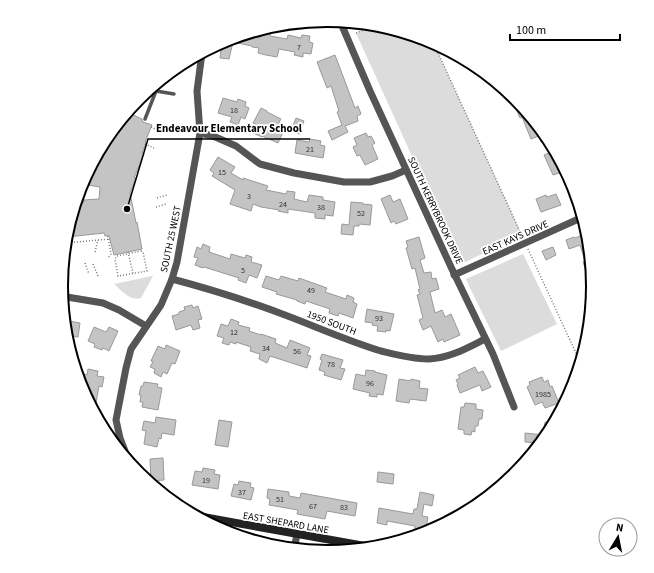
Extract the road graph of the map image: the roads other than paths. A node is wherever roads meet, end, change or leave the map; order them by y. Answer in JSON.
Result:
{"nodes":[{"id":1,"x":343,"y":28,"type":"edge"},
{"id":2,"x":201,"y":60,"type":"edge"},
{"id":3,"x":174,"y":94,"type":"dead end"},
{"id":4,"x":145,"y":118,"type":"dead end"},
{"id":5,"x":200,"y":133,"type":"junction"},
{"id":6,"x":406,"y":170,"type":"junction"},
{"id":7,"x":578,"y":219,"type":"edge"},
{"id":8,"x":454,"y":275,"type":"junction"},
{"id":9,"x":172,"y":279,"type":"junction"},
{"id":10,"x":68,"y":297,"type":"edge"},
{"id":11,"x":146,"y":326,"type":"junction"},
{"id":12,"x":486,"y":339,"type":"junction"},
{"id":13,"x":514,"y":407,"type":"dead end"},
{"id":14,"x":124,"y":447,"type":"edge"},
{"id":15,"x":211,"y":518,"type":"edge"},
{"id":16,"x":297,"y":534,"type":"junction"},
{"id":17,"x":295,"y":544,"type":"edge"},
{"id":18,"x":355,"y":544,"type":"edge"}],
"edges":[{"from":1,"to":6,"type":"street","name":"SOUTH KERRYBROOK DRIVE"},
{"from":2,"to":5,"type":"street","name":"SOUTH 25 WEST"},
{"from":3,"to":4,"type":"lane"},
{"from":5,"to":6,"type":"street"},
{"from":5,"to":9,"type":"street","name":"SOUTH 25 WEST"},
{"from":6,"to":8,"type":"street","name":"SOUTH KERRYBROOK DRIVE"},
{"from":7,"to":8,"type":"street","name":"EAST KAYS DRIVE"},
{"from":8,"to":12,"type":"street","name":"SOUTH KERRYBROOK DRIVE"},
{"from":9,"to":11,"type":"street","name":"SOUTH 25 WEST"},
{"from":9,"to":12,"type":"street","name":"1950 SOUTH"},
{"from":10,"to":11,"type":"street"},
{"from":11,"to":14,"type":"street","name":"SOUTH 25 WEST"},
{"from":12,"to":13,"type":"street","name":"SOUTH KERRYBROOK DRIVE"},
{"from":15,"to":16,"type":"street","name":"EAST SHEPARD LANE"},
{"from":16,"to":17,"type":"street"},
{"from":16,"to":18,"type":"street","name":"EAST SHEPARD LANE"}]}
